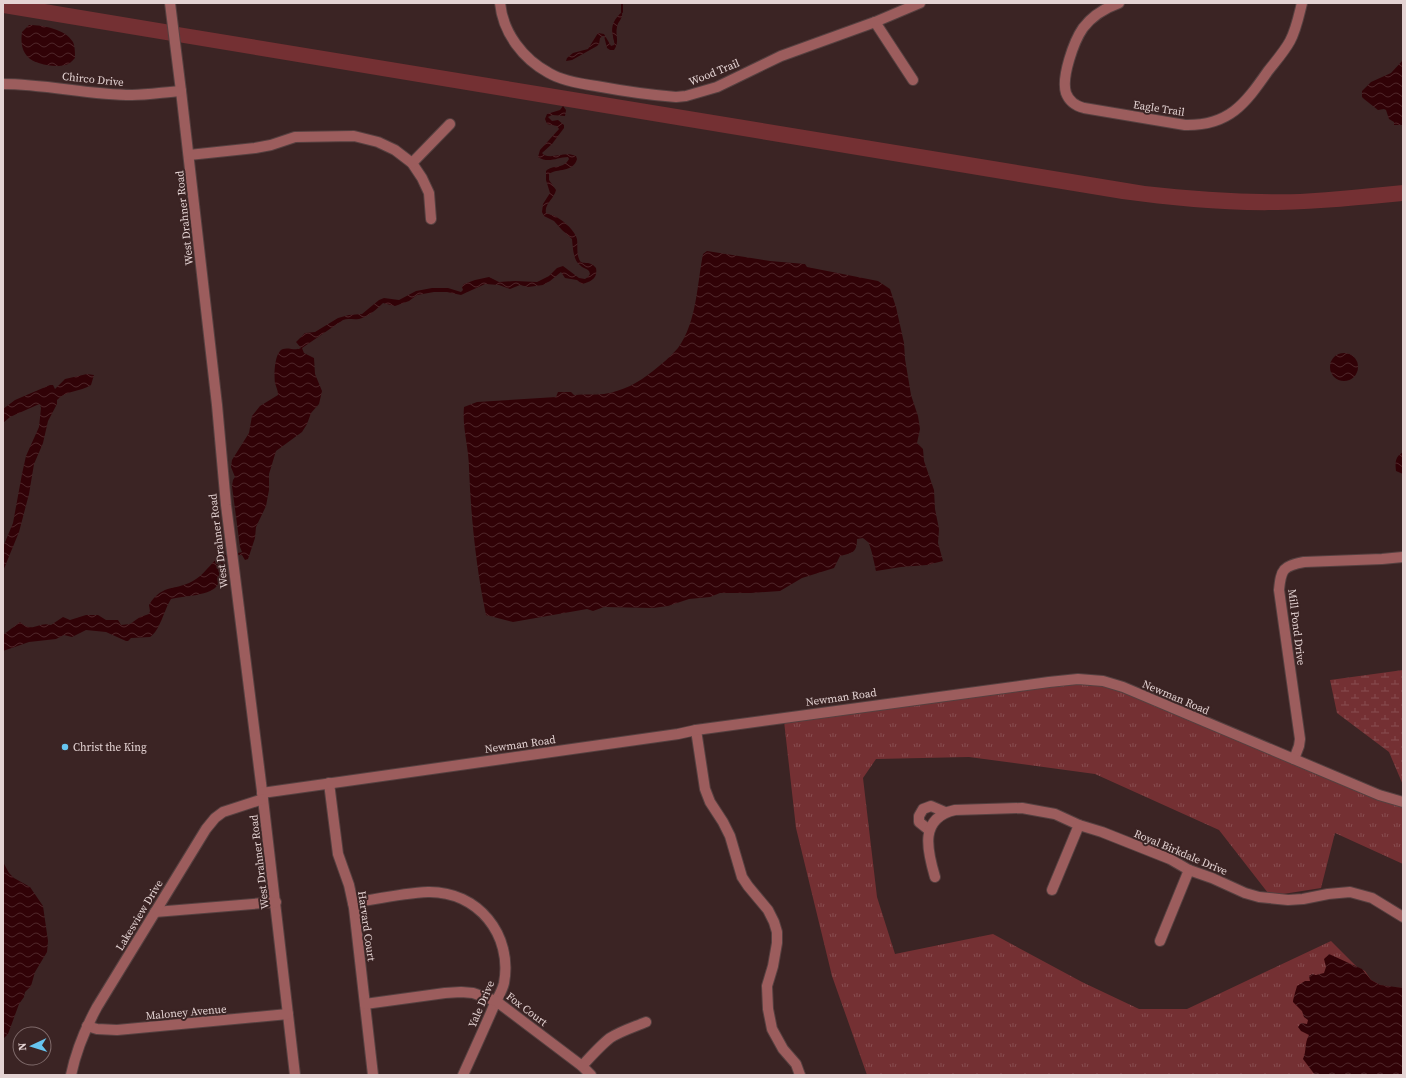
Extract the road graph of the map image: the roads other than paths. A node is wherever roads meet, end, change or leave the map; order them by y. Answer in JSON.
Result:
{"nodes":[{"id":1,"x":170,"y":3,"type":"edge"},
{"id":2,"x":500,"y":3,"type":"edge"},
{"id":3,"x":920,"y":3,"type":"edge"},
{"id":4,"x":1118,"y":3,"type":"edge"},
{"id":5,"x":1302,"y":3,"type":"edge"},
{"id":6,"x":875,"y":22,"type":"junction"},
{"id":7,"x":913,"y":80,"type":"dead end"},
{"id":8,"x":3,"y":84,"type":"edge"},
{"id":9,"x":181,"y":91,"type":"junction"},
{"id":10,"x":450,"y":124,"type":"dead end"},
{"id":11,"x":189,"y":155,"type":"junction"},
{"id":12,"x":412,"y":163,"type":"junction"},
{"id":13,"x":430,"y":219,"type":"dead end"},
{"id":14,"x":1403,"y":557,"type":"edge"},
{"id":15,"x":696,"y":730,"type":"junction"},
{"id":16,"x":1294,"y":759,"type":"junction"},
{"id":17,"x":329,"y":783,"type":"junction"},
{"id":18,"x":263,"y":796,"type":"junction"},
{"id":19,"x":1403,"y":802,"type":"edge"},
{"id":20,"x":945,"y":812,"type":"junction"},
{"id":21,"x":1079,"y":824,"type":"junction"},
{"id":22,"x":929,"y":830,"type":"junction"},
{"id":23,"x":1189,"y":870,"type":"junction"},
{"id":24,"x":935,"y":877,"type":"dead end"},
{"id":25,"x":1052,"y":890,"type":"dead end"},
{"id":26,"x":276,"y":902,"type":"junction"},
{"id":27,"x":353,"y":903,"type":"junction"},
{"id":28,"x":155,"y":912,"type":"junction"},
{"id":29,"x":1403,"y":917,"type":"edge"},
{"id":30,"x":1160,"y":941,"type":"dead end"},
{"id":31,"x":496,"y":1001,"type":"junction"},
{"id":32,"x":365,"y":1004,"type":"junction"},
{"id":33,"x":288,"y":1014,"type":"junction"},
{"id":34,"x":646,"y":1022,"type":"dead end"},
{"id":35,"x":87,"y":1026,"type":"junction"},
{"id":36,"x":582,"y":1066,"type":"junction"},
{"id":37,"x":71,"y":1075,"type":"edge"},
{"id":38,"x":295,"y":1075,"type":"edge"},
{"id":39,"x":373,"y":1075,"type":"edge"},
{"id":40,"x":463,"y":1075,"type":"edge"},
{"id":41,"x":591,"y":1075,"type":"edge"},
{"id":42,"x":800,"y":1075,"type":"edge"}],
"edges":[{"from":1,"to":9,"type":"street","name":"West Drahner Road"},
{"from":2,"to":6,"type":"street","name":"Wood Trail"},
{"from":3,"to":6,"type":"street","name":"Wood Trail"},
{"from":4,"to":5,"type":"street","name":"Eagle Trail"},
{"from":6,"to":7,"type":"street"},
{"from":8,"to":9,"type":"street","name":"Chirco Drive"},
{"from":9,"to":11,"type":"street","name":"West Drahner Road"},
{"from":10,"to":12,"type":"street"},
{"from":11,"to":12,"type":"street"},
{"from":11,"to":18,"type":"street","name":"West Drahner Road"},
{"from":12,"to":13,"type":"street"},
{"from":14,"to":16,"type":"street","name":"Mill Pond Drive"},
{"from":15,"to":16,"type":"street","name":"Newman Road"},
{"from":15,"to":17,"type":"street","name":"Newman Road"},
{"from":15,"to":42,"type":"street"},
{"from":16,"to":19,"type":"street","name":"Newman Road"},
{"from":17,"to":18,"type":"street","name":"Newman Road"},
{"from":17,"to":27,"type":"street","name":"Harvard Court"},
{"from":18,"to":26,"type":"street","name":"West Drahner Road"},
{"from":18,"to":28,"type":"street","name":"Lakesview Drive"},
{"from":20,"to":21,"type":"street","name":"Royal Birkdale Drive"},
{"from":20,"to":22,"type":"street"},
{"from":20,"to":22,"type":"street","name":"Royal Birkdale Drive"},
{"from":21,"to":23,"type":"street","name":"Royal Birkdale Drive"},
{"from":21,"to":25,"type":"street"},
{"from":22,"to":24,"type":"street"},
{"from":23,"to":29,"type":"street","name":"Royal Birkdale Drive"},
{"from":23,"to":30,"type":"street"},
{"from":26,"to":28,"type":"street"},
{"from":26,"to":33,"type":"street","name":"West Drahner Road"},
{"from":27,"to":31,"type":"street","name":"Yale Drive"},
{"from":27,"to":32,"type":"street","name":"Harvard Court"},
{"from":28,"to":35,"type":"street","name":"Lakesview Drive"},
{"from":31,"to":32,"type":"street","name":"Fox Court"},
{"from":31,"to":36,"type":"street","name":"Fox Court"},
{"from":31,"to":40,"type":"street","name":"Yale Drive"},
{"from":32,"to":39,"type":"street","name":"Harvard Court"},
{"from":33,"to":35,"type":"street","name":"Maloney Avenue"},
{"from":33,"to":38,"type":"street","name":"West Drahner Road"},
{"from":34,"to":36,"type":"street"},
{"from":35,"to":37,"type":"street","name":"Lakesview Drive"},
{"from":36,"to":41,"type":"street","name":"Fox Court"}]}
